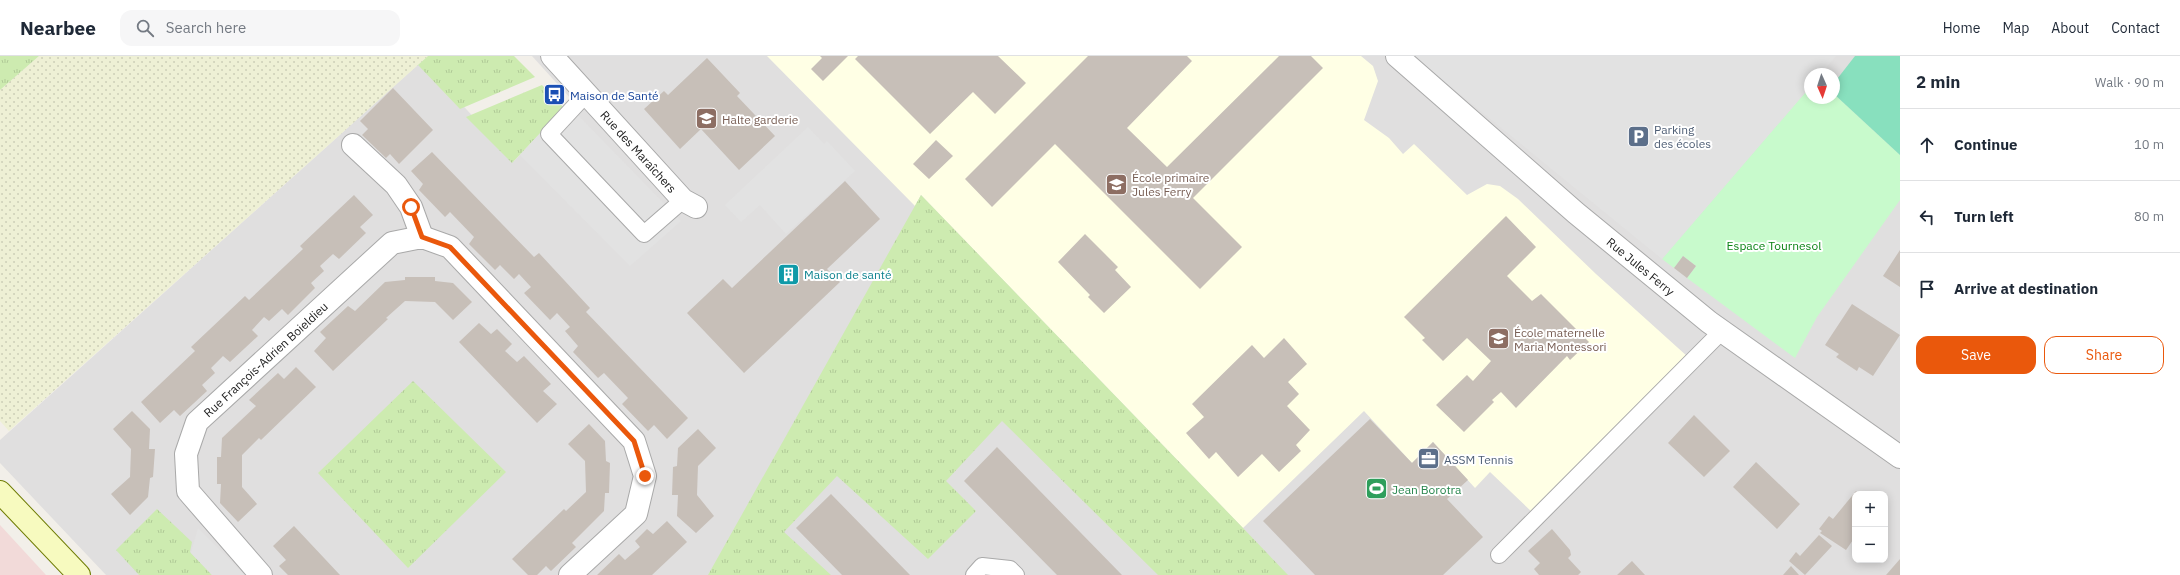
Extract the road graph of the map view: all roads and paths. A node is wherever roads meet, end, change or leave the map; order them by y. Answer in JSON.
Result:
{"nodes":[{"id":1,"x":552,"y":56,"type":"edge"},
{"id":2,"x":1411,"y":60,"type":"edge"},
{"id":3,"x":587,"y":93,"type":"junction"},
{"id":4,"x":353,"y":145,"type":"dead end"},
{"id":5,"x":689,"y":203,"type":"joint"},
{"id":6,"x":422,"y":237,"type":"junction"},
{"id":7,"x":1722,"y":331,"type":"junction"},
{"id":8,"x":1900,"y":456,"type":"edge"},
{"id":9,"x":0,"y":492,"type":"edge"},
{"id":10,"x":1499,"y":555,"type":"dead end"},
{"id":11,"x":79,"y":575,"type":"edge"},
{"id":12,"x":261,"y":575,"type":"edge"},
{"id":13,"x":570,"y":575,"type":"edge"},
{"id":14,"x":974,"y":575,"type":"edge"},
{"id":15,"x":1016,"y":575,"type":"edge"}],
"edges":[{"from":1,"to":3,"type":"street","name":"Rue des Maraîchers"},
{"from":2,"to":7,"type":"street","name":"Rue Jules Ferry"},
{"from":3,"to":5,"type":"street","name":"Rue des Maraîchers"},
{"from":3,"to":5,"type":"lane"},
{"from":4,"to":6,"type":"street"},
{"from":6,"to":12,"type":"street","name":"Rue François-Adrien Boieldieu"},
{"from":6,"to":13,"type":"street"},
{"from":7,"to":8,"type":"street","name":"Rue Jules Ferry"},
{"from":7,"to":10,"type":"lane"},
{"from":9,"to":11,"type":"main road"},
{"from":14,"to":15,"type":"lane"}]}
